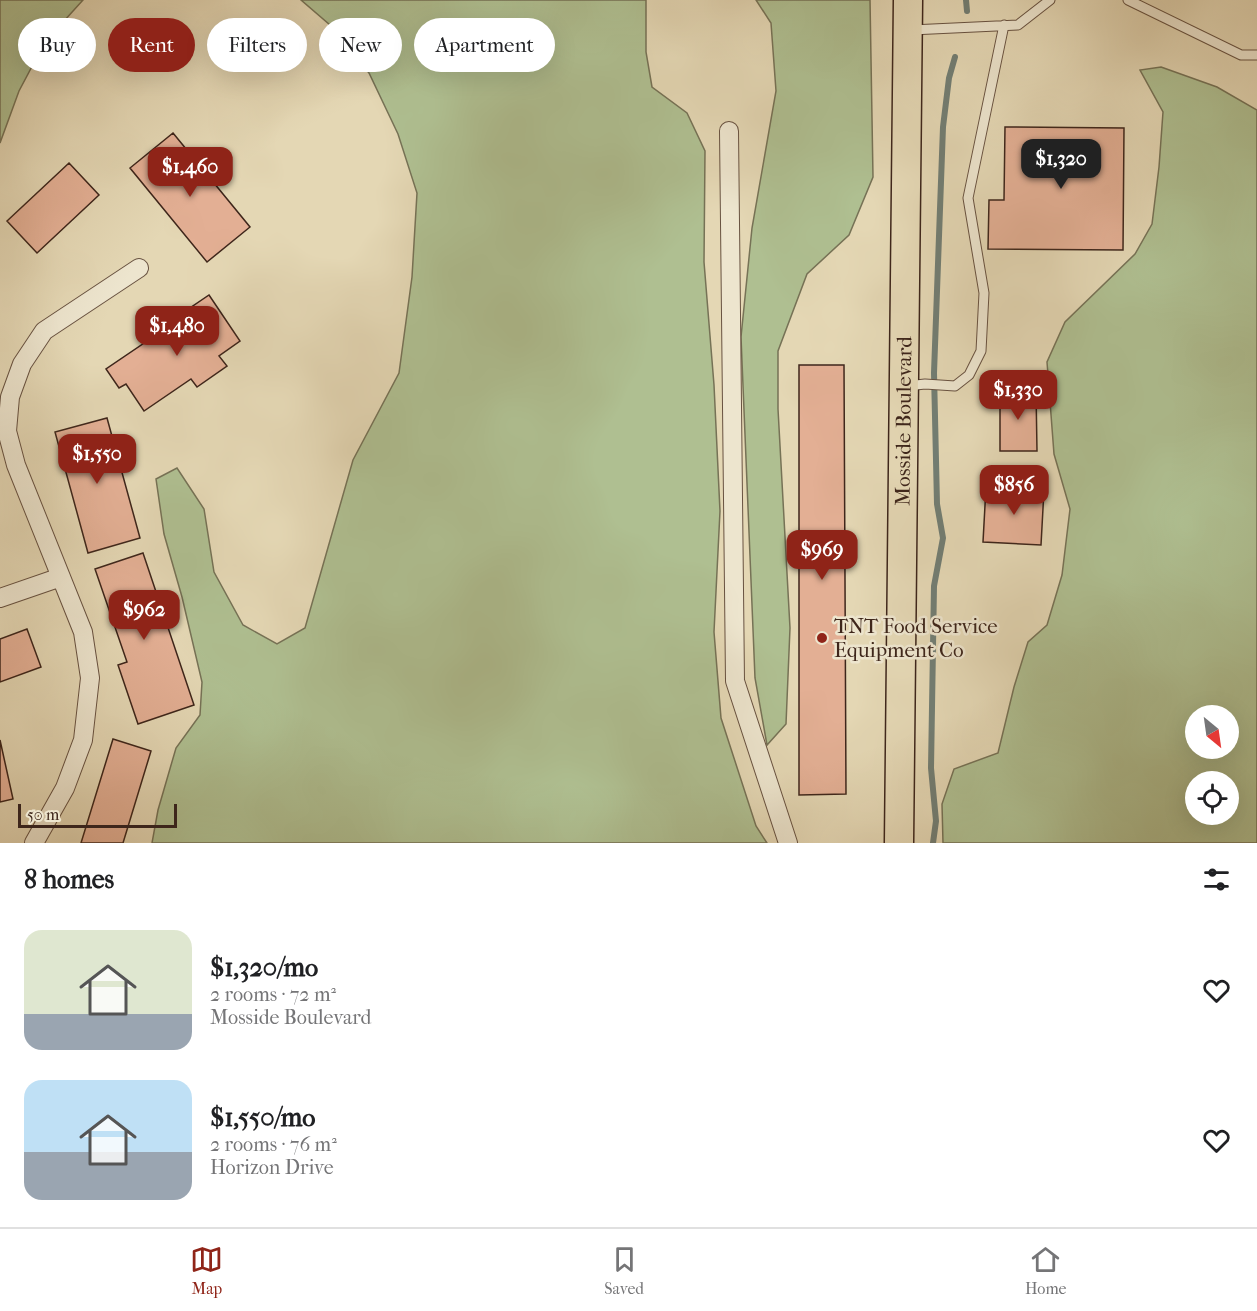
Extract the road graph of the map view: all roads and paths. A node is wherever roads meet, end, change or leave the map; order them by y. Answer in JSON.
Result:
{"nodes":[{"id":1,"x":908,"y":0,"type":"edge"},
{"id":2,"x":1050,"y":0,"type":"edge"},
{"id":3,"x":1128,"y":0,"type":"edge"},
{"id":4,"x":1004,"y":26,"type":"junction"},
{"id":5,"x":908,"y":30,"type":"junction"},
{"id":6,"x":1257,"y":55,"type":"edge"},
{"id":7,"x":729,"y":131,"type":"dead end"},
{"id":8,"x":139,"y":268,"type":"dead end"},
{"id":9,"x":915,"y":386,"type":"junction"},
{"id":10,"x":61,"y":577,"type":"junction"},
{"id":11,"x":0,"y":598,"type":"edge"},
{"id":12,"x":34,"y":843,"type":"edge"},
{"id":13,"x":788,"y":843,"type":"edge"},
{"id":14,"x":899,"y":843,"type":"edge"}],
"edges":[{"from":1,"to":5,"type":"main road","name":"Mosside Boulevard"},
{"from":2,"to":4,"type":"lane"},
{"from":3,"to":6,"type":"lane"},
{"from":4,"to":5,"type":"lane"},
{"from":4,"to":9,"type":"lane"},
{"from":5,"to":9,"type":"main road","name":"Mosside Boulevard"},
{"from":7,"to":13,"type":"street"},
{"from":8,"to":10,"type":"street"},
{"from":9,"to":14,"type":"main road","name":"Mosside Boulevard"},
{"from":10,"to":11,"type":"street"},
{"from":10,"to":12,"type":"street"}]}
